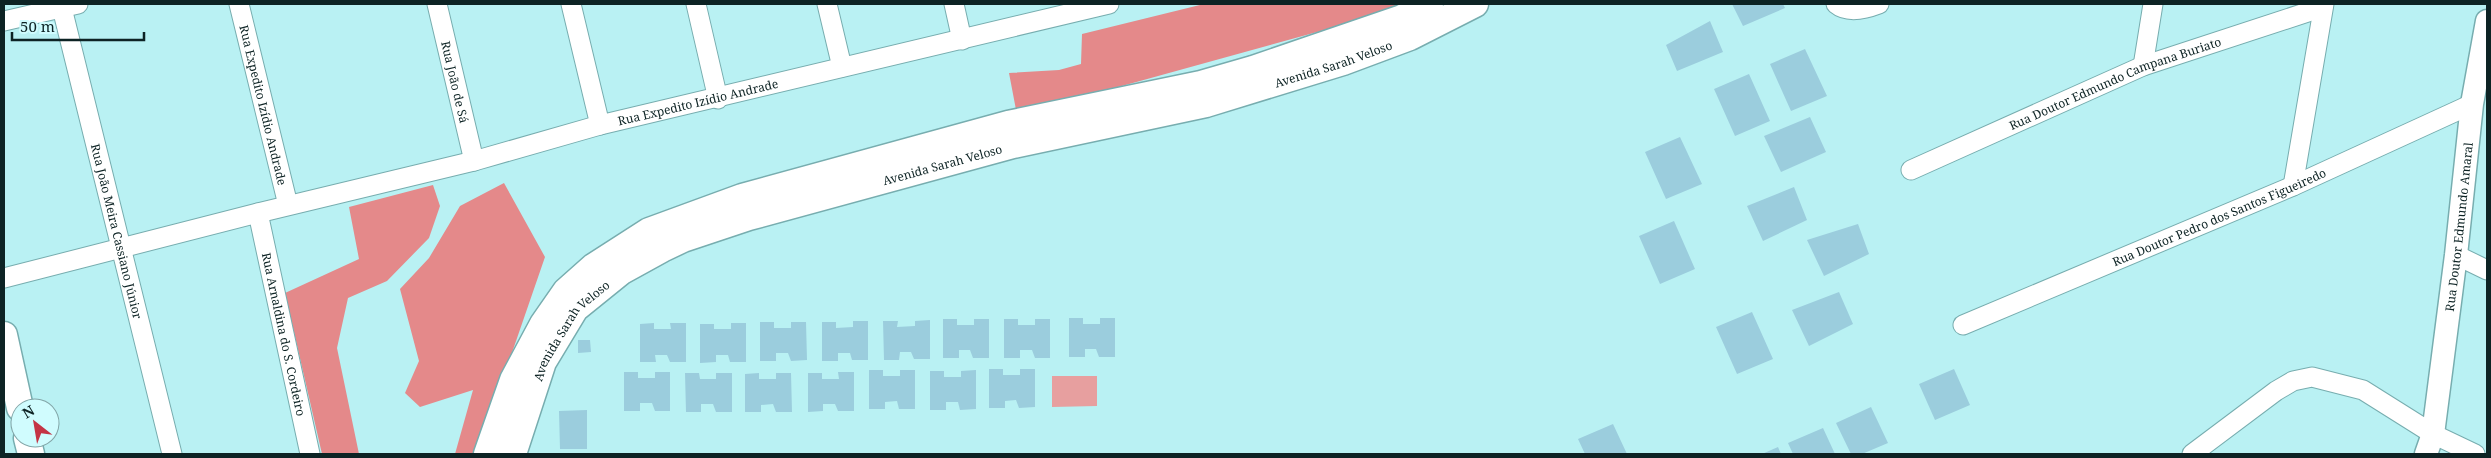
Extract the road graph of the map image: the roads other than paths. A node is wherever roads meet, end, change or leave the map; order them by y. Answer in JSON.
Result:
{"nodes":[{"id":1,"x":239,"y":4,"type":"edge"},
{"id":2,"x":437,"y":4,"type":"edge"},
{"id":3,"x":571,"y":4,"type":"edge"},
{"id":4,"x":696,"y":4,"type":"edge"},
{"id":5,"x":827,"y":4,"type":"edge"},
{"id":6,"x":954,"y":4,"type":"edge"},
{"id":7,"x":1109,"y":4,"type":"edge"},
{"id":8,"x":1430,"y":4,"type":"edge"},
{"id":9,"x":1475,"y":4,"type":"edge"},
{"id":10,"x":1836,"y":4,"type":"edge"},
{"id":11,"x":1879,"y":4,"type":"edge"},
{"id":12,"x":2153,"y":4,"type":"edge"},
{"id":13,"x":67,"y":5,"type":"edge"},
{"id":14,"x":2324,"y":5,"type":"edge"},
{"id":15,"x":1085,"y":7,"type":"edge"},
{"id":16,"x":4,"y":21,"type":"edge"},
{"id":17,"x":2487,"y":21,"type":"edge"},
{"id":18,"x":962,"y":40,"type":"junction"},
{"id":19,"x":2143,"y":66,"type":"junction"},
{"id":20,"x":842,"y":67,"type":"junction"},
{"id":21,"x":718,"y":99,"type":"junction"},
{"id":22,"x":2472,"y":104,"type":"junction"},
{"id":23,"x":600,"y":125,"type":"junction"},
{"id":24,"x":474,"y":161,"type":"junction"},
{"id":25,"x":1911,"y":170,"type":"dead end"},
{"id":26,"x":2292,"y":186,"type":"junction"},
{"id":27,"x":288,"y":205,"type":"junction"},
{"id":28,"x":258,"y":213,"type":"junction"},
{"id":29,"x":122,"y":247,"type":"junction"},
{"id":30,"x":2456,"y":255,"type":"junction"},
{"id":31,"x":2487,"y":270,"type":"edge"},
{"id":32,"x":4,"y":278,"type":"edge"},
{"id":33,"x":1963,"y":325,"type":"dead end"},
{"id":34,"x":5,"y":342,"type":"edge"},
{"id":35,"x":18,"y":398,"type":"edge"},
{"id":36,"x":2430,"y":444,"type":"edge"},
{"id":37,"x":172,"y":454,"type":"edge"},
{"id":38,"x":310,"y":454,"type":"edge"},
{"id":39,"x":488,"y":454,"type":"edge"},
{"id":40,"x":513,"y":454,"type":"edge"},
{"id":41,"x":2192,"y":454,"type":"edge"},
{"id":42,"x":2474,"y":454,"type":"edge"}],
"edges":[{"from":1,"to":27,"type":"street","name":"Rua Expedito Izídio Andrade"},
{"from":2,"to":24,"type":"street","name":"Rua João de Sá"},
{"from":3,"to":23,"type":"street"},
{"from":4,"to":21,"type":"street"},
{"from":5,"to":20,"type":"street"},
{"from":6,"to":18,"type":"street"},
{"from":7,"to":15,"type":"street","name":"Rua Expedito Izídio Andrade"},
{"from":8,"to":39,"type":"main road","name":"Avenida Sarah Veloso"},
{"from":9,"to":40,"type":"main road","name":"Avenida Sarah Veloso"},
{"from":10,"to":11,"type":"street"},
{"from":12,"to":19,"type":"street"},
{"from":13,"to":16,"type":"street"},
{"from":13,"to":29,"type":"street","name":"Rua João Meira Cassiano Júnior"},
{"from":14,"to":19,"type":"street","name":"Rua Doutor Edmundo Campana Buriato"},
{"from":14,"to":26,"type":"street"},
{"from":15,"to":18,"type":"street","name":"Rua Expedito Izídio Andrade"},
{"from":17,"to":22,"type":"street","name":"Rua Doutor Edmundo Amaral"},
{"from":18,"to":20,"type":"street","name":"Rua Expedito Izídio Andrade"},
{"from":19,"to":25,"type":"street","name":"Rua Doutor Edmundo Campana Buriato"},
{"from":20,"to":21,"type":"street","name":"Rua Expedito Izídio Andrade"},
{"from":21,"to":23,"type":"street","name":"Rua Expedito Izídio Andrade"},
{"from":22,"to":26,"type":"street","name":"Rua Doutor Pedro dos Santos Figueiredo"},
{"from":22,"to":30,"type":"street","name":"Rua Doutor Edmundo Amaral"},
{"from":23,"to":24,"type":"street","name":"Rua Expedito Izídio Andrade"},
{"from":24,"to":27,"type":"street","name":"Rua Expedito Izídio Andrade"},
{"from":26,"to":33,"type":"street","name":"Rua Doutor Pedro dos Santos Figueiredo"},
{"from":27,"to":28,"type":"street","name":"Rua Expedito Izídio Andrade"},
{"from":28,"to":29,"type":"street","name":"Rua Expedito Izídio Andrade"},
{"from":28,"to":38,"type":"street","name":"Rua Arnaldina do S. Cordeiro"},
{"from":29,"to":32,"type":"street","name":"Rua Expedito Izídio Andrade"},
{"from":29,"to":37,"type":"street","name":"Rua João Meira Cassiano Júnior"},
{"from":30,"to":31,"type":"street"},
{"from":30,"to":36,"type":"street","name":"Rua Doutor Edmundo Amaral"},
{"from":34,"to":35,"type":"main road"},
{"from":36,"to":41,"type":"street"},
{"from":36,"to":42,"type":"street"}]}
